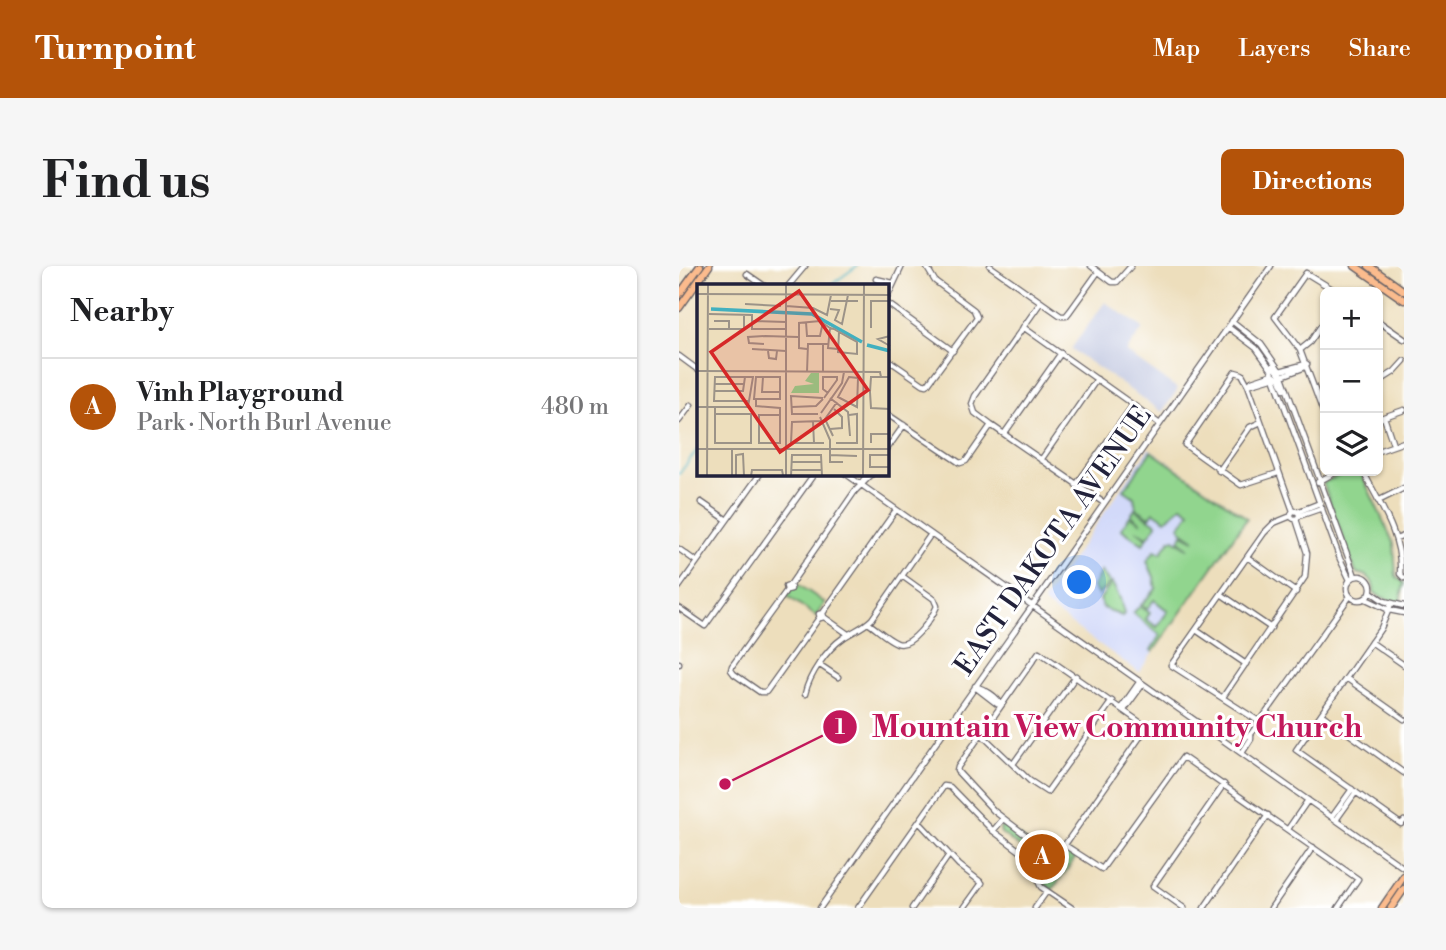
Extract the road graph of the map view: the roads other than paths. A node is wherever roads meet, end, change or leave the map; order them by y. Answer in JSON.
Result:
{"nodes":[{"id":1,"x":700,"y":266,"type":"edge"},
{"id":2,"x":709,"y":266,"type":"edge"},
{"id":3,"x":806,"y":266,"type":"edge"},
{"id":4,"x":902,"y":266,"type":"edge"},
{"id":5,"x":926,"y":266,"type":"edge"},
{"id":6,"x":990,"y":266,"type":"edge"},
{"id":7,"x":1091,"y":266,"type":"edge"},
{"id":8,"x":1131,"y":266,"type":"edge"},
{"id":9,"x":1271,"y":266,"type":"edge"},
{"id":10,"x":1355,"y":266,"type":"edge"},
{"id":11,"x":1369,"y":266,"type":"edge"},
{"id":12,"x":1098,"y":272,"type":"junction"},
{"id":13,"x":747,"y":274,"type":"dead end"},
{"id":14,"x":876,"y":279,"type":"dead end"},
{"id":15,"x":893,"y":283,"type":"junction"},
{"id":16,"x":762,"y":284,"type":"edge"},
{"id":17,"x":790,"y":284,"type":"edge"},
{"id":18,"x":1329,"y":287,"type":"edge"},
{"id":19,"x":1404,"y":291,"type":"edge"},
{"id":20,"x":889,"y":294,"type":"edge"},
{"id":21,"x":679,"y":295,"type":"edge"},
{"id":22,"x":1404,"y":300,"type":"edge"},
{"id":23,"x":889,"y":302,"type":"edge"},
{"id":24,"x":1041,"y":302,"type":"junction"},
{"id":25,"x":679,"y":308,"type":"edge"},
{"id":26,"x":1232,"y":321,"type":"junction"},
{"id":27,"x":1383,"y":324,"type":"edge"},
{"id":28,"x":1023,"y":327,"type":"junction"},
{"id":29,"x":1228,"y":327,"type":"junction"},
{"id":30,"x":1320,"y":327,"type":"edge"},
{"id":31,"x":1404,"y":339,"type":"edge"},
{"id":32,"x":1300,"y":350,"type":"junction"},
{"id":33,"x":953,"y":351,"type":"junction"},
{"id":34,"x":1061,"y":353,"type":"junction"},
{"id":35,"x":679,"y":356,"type":"edge"},
{"id":36,"x":889,"y":360,"type":"edge"},
{"id":37,"x":1266,"y":360,"type":"junction"},
{"id":38,"x":1404,"y":361,"type":"edge"},
{"id":39,"x":1307,"y":364,"type":"junction"},
{"id":40,"x":697,"y":369,"type":"edge"},
{"id":41,"x":1281,"y":373,"type":"junction"},
{"id":42,"x":1274,"y":375,"type":"junction"},
{"id":43,"x":1097,"y":379,"type":"junction"},
{"id":44,"x":1383,"y":379,"type":"edge"},
{"id":45,"x":1248,"y":385,"type":"junction"},
{"id":46,"x":1287,"y":391,"type":"junction"},
{"id":47,"x":1318,"y":397,"type":"joint"},
{"id":48,"x":691,"y":405,"type":"dead end"},
{"id":49,"x":1133,"y":405,"type":"junction"},
{"id":50,"x":1404,"y":410,"type":"edge"},
{"id":51,"x":1324,"y":413,"type":"edge"},
{"id":52,"x":889,"y":415,"type":"edge"},
{"id":53,"x":1384,"y":417,"type":"joint"},
{"id":54,"x":679,"y":421,"type":"edge"},
{"id":55,"x":1261,"y":422,"type":"junction"},
{"id":56,"x":1160,"y":424,"type":"junction"},
{"id":57,"x":904,"y":425,"type":"junction"},
{"id":58,"x":991,"y":425,"type":"junction"},
{"id":59,"x":1004,"y":434,"type":"junction"},
{"id":60,"x":1404,"y":442,"type":"edge"},
{"id":61,"x":1393,"y":444,"type":"junction"},
{"id":62,"x":889,"y":446,"type":"edge"},
{"id":63,"x":1383,"y":449,"type":"edge"},
{"id":64,"x":1041,"y":460,"type":"junction"},
{"id":65,"x":1219,"y":471,"type":"junction"},
{"id":66,"x":1278,"y":472,"type":"junction"},
{"id":67,"x":813,"y":476,"type":"edge"},
{"id":68,"x":849,"y":476,"type":"edge"},
{"id":69,"x":866,"y":476,"type":"edge"},
{"id":70,"x":870,"y":476,"type":"edge"},
{"id":71,"x":1327,"y":476,"type":"edge"},
{"id":72,"x":1366,"y":476,"type":"edge"},
{"id":73,"x":758,"y":477,"type":"edge"},
{"id":74,"x":1316,"y":481,"type":"junction"},
{"id":75,"x":861,"y":485,"type":"junction"},
{"id":76,"x":1076,"y":485,"type":"junction"},
{"id":77,"x":1404,"y":488,"type":"edge"},
{"id":78,"x":1378,"y":500,"type":"junction"},
{"id":79,"x":701,"y":502,"type":"dead end"},
{"id":80,"x":1104,"y":503,"type":"junction"},
{"id":81,"x":1321,"y":505,"type":"junction"},
{"id":82,"x":896,"y":510,"type":"junction"},
{"id":83,"x":1295,"y":515,"type":"junction"},
{"id":84,"x":727,"y":520,"type":"junction"},
{"id":85,"x":931,"y":534,"type":"junction"},
{"id":86,"x":1404,"y":536,"type":"edge"},
{"id":87,"x":1396,"y":539,"type":"junction"},
{"id":88,"x":679,"y":549,"type":"edge"},
{"id":89,"x":1247,"y":557,"type":"junction"},
{"id":90,"x":697,"y":562,"type":"junction"},
{"id":91,"x":902,"y":576,"type":"junction"},
{"id":92,"x":1353,"y":578,"type":"junction"},
{"id":93,"x":1403,"y":578,"type":"edge"},
{"id":94,"x":679,"y":587,"type":"edge"},
{"id":95,"x":1296,"y":592,"type":"junction"},
{"id":96,"x":1371,"y":592,"type":"junction"},
{"id":97,"x":1221,"y":594,"type":"junction"},
{"id":98,"x":1350,"y":596,"type":"junction"},
{"id":99,"x":1365,"y":598,"type":"junction"},
{"id":100,"x":1391,"y":604,"type":"junction"},
{"id":101,"x":1032,"y":605,"type":"junction"},
{"id":102,"x":1404,"y":606,"type":"edge"},
{"id":103,"x":679,"y":608,"type":"edge"},
{"id":104,"x":1389,"y":610,"type":"junction"},
{"id":105,"x":1404,"y":613,"type":"edge"},
{"id":106,"x":822,"y":616,"type":"junction"},
{"id":107,"x":868,"y":623,"type":"junction"},
{"id":108,"x":1271,"y":628,"type":"junction"},
{"id":109,"x":1196,"y":629,"type":"junction"},
{"id":110,"x":848,"y":634,"type":"junction"},
{"id":111,"x":1371,"y":642,"type":"junction"},
{"id":112,"x":820,"y":664,"type":"junction"},
{"id":113,"x":1246,"y":664,"type":"junction"},
{"id":114,"x":1404,"y":665,"type":"edge"},
{"id":115,"x":1076,"y":676,"type":"junction"},
{"id":116,"x":838,"y":677,"type":"dead end"},
{"id":117,"x":1346,"y":678,"type":"junction"},
{"id":118,"x":1141,"y":682,"type":"junction"},
{"id":119,"x":975,"y":686,"type":"junction"},
{"id":120,"x":805,"y":694,"type":"dead end"},
{"id":121,"x":1223,"y":697,"type":"junction"},
{"id":122,"x":1112,"y":701,"type":"junction"},
{"id":123,"x":1001,"y":705,"type":"junction"},
{"id":124,"x":1123,"y":709,"type":"junction"},
{"id":125,"x":1321,"y":714,"type":"junction"},
{"id":126,"x":1404,"y":719,"type":"edge"},
{"id":127,"x":1260,"y":722,"type":"junction"},
{"id":128,"x":981,"y":734,"type":"junction"},
{"id":129,"x":1239,"y":751,"type":"junction"},
{"id":130,"x":1013,"y":764,"type":"junction"},
{"id":131,"x":1404,"y":773,"type":"edge"},
{"id":132,"x":1224,"y":784,"type":"junction"},
{"id":133,"x":1354,"y":791,"type":"junction"},
{"id":134,"x":1308,"y":800,"type":"junction"},
{"id":135,"x":1268,"y":815,"type":"junction"},
{"id":136,"x":1334,"y":818,"type":"junction"},
{"id":137,"x":1003,"y":819,"type":"junction"},
{"id":138,"x":919,"y":822,"type":"junction"},
{"id":139,"x":1403,"y":823,"type":"edge"},
{"id":140,"x":1288,"y":829,"type":"junction"},
{"id":141,"x":993,"y":831,"type":"junction"},
{"id":142,"x":1066,"y":846,"type":"junction"},
{"id":143,"x":1313,"y":847,"type":"junction"},
{"id":144,"x":949,"y":855,"type":"junction"},
{"id":145,"x":1404,"y":867,"type":"edge"},
{"id":146,"x":1404,"y":876,"type":"edge"},
{"id":147,"x":1404,"y":889,"type":"edge"},
{"id":148,"x":1047,"y":891,"type":"junction"},
{"id":149,"x":820,"y":908,"type":"edge"},
{"id":150,"x":858,"y":908,"type":"edge"},
{"id":151,"x":912,"y":908,"type":"edge"},
{"id":152,"x":964,"y":908,"type":"edge"},
{"id":153,"x":1035,"y":908,"type":"edge"},
{"id":154,"x":1072,"y":908,"type":"edge"},
{"id":155,"x":1184,"y":908,"type":"edge"},
{"id":156,"x":1203,"y":908,"type":"edge"},
{"id":157,"x":1271,"y":908,"type":"edge"},
{"id":158,"x":1338,"y":908,"type":"edge"},
{"id":159,"x":1382,"y":908,"type":"edge"},
{"id":160,"x":1391,"y":908,"type":"edge"}],
"edges":[{"from":1,"to":21,"type":"main road"},
{"from":2,"to":25,"type":"main road"},
{"from":3,"to":17,"type":"street"},
{"from":4,"to":15,"type":"street"},
{"from":5,"to":33,"type":"street"},
{"from":6,"to":24,"type":"street"},
{"from":7,"to":12,"type":"street"},
{"from":8,"to":12,"type":"street"},
{"from":9,"to":26,"type":"street","name":"EAST DAKOTA AVENUE"},
{"from":10,"to":22,"type":"main road"},
{"from":11,"to":19,"type":"main road"},
{"from":12,"to":24,"type":"street"},
{"from":13,"to":16,"type":"street"},
{"from":14,"to":15,"type":"street"},
{"from":15,"to":20,"type":"street"},
{"from":18,"to":32,"type":"street"},
{"from":23,"to":33,"type":"street"},
{"from":24,"to":28,"type":"street"},
{"from":26,"to":29,"type":"street","name":"EAST DAKOTA AVENUE"},
{"from":26,"to":41,"type":"street"},
{"from":27,"to":31,"type":"street"},
{"from":28,"to":34,"type":"street"},
{"from":28,"to":58,"type":"street"},
{"from":29,"to":37,"type":"street"},
{"from":29,"to":56,"type":"street","name":"EAST DAKOTA AVENUE"},
{"from":30,"to":32,"type":"street"},
{"from":32,"to":39,"type":"street"},
{"from":33,"to":36,"type":"street"},
{"from":34,"to":43,"type":"street"},
{"from":34,"to":59,"type":"street"},
{"from":35,"to":40,"type":"street"},
{"from":37,"to":41,"type":"street"},
{"from":37,"to":42,"type":"street"},
{"from":38,"to":44,"type":"street"},
{"from":39,"to":41,"type":"street"},
{"from":39,"to":47,"type":"street"},
{"from":41,"to":46,"type":"street"},
{"from":42,"to":45,"type":"street"},
{"from":42,"to":46,"type":"street"},
{"from":42,"to":74,"type":"street"},
{"from":43,"to":49,"type":"street"},
{"from":43,"to":64,"type":"street"},
{"from":45,"to":55,"type":"street"},
{"from":45,"to":65,"type":"street"},
{"from":46,"to":74,"type":"street"},
{"from":47,"to":51,"type":"street"},
{"from":48,"to":54,"type":"street"},
{"from":49,"to":56,"type":"street"},
{"from":49,"to":76,"type":"street"},
{"from":50,"to":53,"type":"street"},
{"from":52,"to":57,"type":"street"},
{"from":53,"to":61,"type":"street"},
{"from":55,"to":65,"type":"street"},
{"from":55,"to":66,"type":"street"},
{"from":56,"to":80,"type":"street","name":"EAST DAKOTA AVENUE"},
{"from":57,"to":58,"type":"street"},
{"from":57,"to":62,"type":"street"},
{"from":58,"to":59,"type":"street"},
{"from":59,"to":64,"type":"street"},
{"from":60,"to":61,"type":"street"},
{"from":61,"to":63,"type":"street"},
{"from":64,"to":76,"type":"street"},
{"from":65,"to":66,"type":"street"},
{"from":66,"to":83,"type":"street"},
{"from":67,"to":103,"type":"street"},
{"from":68,"to":75,"type":"street"},
{"from":69,"to":75,"type":"street"},
{"from":70,"to":75,"type":"street"},
{"from":71,"to":74,"type":"street"},
{"from":72,"to":78,"type":"street"},
{"from":73,"to":84,"type":"street"},
{"from":74,"to":81,"type":"street"},
{"from":74,"to":92,"type":"street"},
{"from":75,"to":82,"type":"street"},
{"from":75,"to":106,"type":"street"},
{"from":76,"to":80,"type":"street"},
{"from":77,"to":78,"type":"street"},
{"from":78,"to":87,"type":"street"},
{"from":79,"to":84,"type":"street"},
{"from":80,"to":101,"type":"street","name":"EAST DAKOTA AVENUE"},
{"from":81,"to":83,"type":"street"},
{"from":81,"to":92,"type":"street"},
{"from":82,"to":85,"type":"street"},
{"from":82,"to":106,"type":"street"},
{"from":83,"to":89,"type":"street"},
{"from":83,"to":95,"type":"street"},
{"from":84,"to":90,"type":"street"},
{"from":85,"to":91,"type":"street"},
{"from":85,"to":101,"type":"street"},
{"from":86,"to":87,"type":"street"},
{"from":87,"to":93,"type":"street"},
{"from":88,"to":90,"type":"street"},
{"from":89,"to":95,"type":"street"},
{"from":89,"to":97,"type":"street"},
{"from":90,"to":94,"type":"street"},
{"from":91,"to":107,"type":"street"},
{"from":91,"to":107,"type":"street"},
{"from":92,"to":96,"type":"street"},
{"from":92,"to":98,"type":"street"},
{"from":95,"to":108,"type":"street"},
{"from":96,"to":99,"type":"street"},
{"from":96,"to":100,"type":"street"},
{"from":97,"to":108,"type":"street"},
{"from":97,"to":109,"type":"street"},
{"from":98,"to":99,"type":"street"},
{"from":98,"to":127,"type":"street"},
{"from":99,"to":104,"type":"street"},
{"from":100,"to":102,"type":"street"},
{"from":100,"to":104,"type":"street"},
{"from":101,"to":118,"type":"street"},
{"from":101,"to":119,"type":"street","name":"EAST DAKOTA AVENUE"},
{"from":104,"to":105,"type":"street"},
{"from":104,"to":111,"type":"street"},
{"from":106,"to":110,"type":"street"},
{"from":107,"to":110,"type":"street"},
{"from":108,"to":113,"type":"street"},
{"from":109,"to":113,"type":"street"},
{"from":109,"to":121,"type":"street"},
{"from":110,"to":112,"type":"street"},
{"from":111,"to":114,"type":"street"},
{"from":111,"to":117,"type":"street"},
{"from":112,"to":116,"type":"street"},
{"from":112,"to":120,"type":"street"},
{"from":113,"to":121,"type":"street"},
{"from":115,"to":122,"type":"street"},
{"from":115,"to":123,"type":"street"},
{"from":115,"to":130,"type":"street"},
{"from":117,"to":125,"type":"street"},
{"from":117,"to":126,"type":"street"},
{"from":118,"to":124,"type":"street"},
{"from":118,"to":129,"type":"street"},
{"from":119,"to":123,"type":"street"},
{"from":119,"to":149,"type":"street","name":"EAST DAKOTA AVENUE"},
{"from":121,"to":127,"type":"street"},
{"from":122,"to":124,"type":"street"},
{"from":122,"to":130,"type":"street"},
{"from":123,"to":128,"type":"street"},
{"from":124,"to":142,"type":"street"},
{"from":125,"to":131,"type":"street"},
{"from":125,"to":133,"type":"street"},
{"from":127,"to":129,"type":"street"},
{"from":128,"to":130,"type":"street"},
{"from":128,"to":137,"type":"street"},
{"from":129,"to":134,"type":"street"},
{"from":132,"to":135,"type":"street"},
{"from":132,"to":142,"type":"street"},
{"from":132,"to":155,"type":"street"},
{"from":133,"to":136,"type":"street"},
{"from":133,"to":139,"type":"street"},
{"from":134,"to":136,"type":"street"},
{"from":134,"to":140,"type":"street"},
{"from":135,"to":140,"type":"street"},
{"from":135,"to":156,"type":"street"},
{"from":136,"to":145,"type":"street"},
{"from":137,"to":141,"type":"street"},
{"from":137,"to":142,"type":"street"},
{"from":138,"to":141,"type":"street"},
{"from":138,"to":144,"type":"street"},
{"from":138,"to":150,"type":"street"},
{"from":140,"to":143,"type":"street"},
{"from":141,"to":148,"type":"street"},
{"from":143,"to":157,"type":"street"},
{"from":143,"to":158,"type":"street"},
{"from":144,"to":151,"type":"street"},
{"from":144,"to":152,"type":"street"},
{"from":146,"to":159,"type":"main road"},
{"from":147,"to":160,"type":"main road"},
{"from":148,"to":153,"type":"street"},
{"from":148,"to":154,"type":"street"}]}
